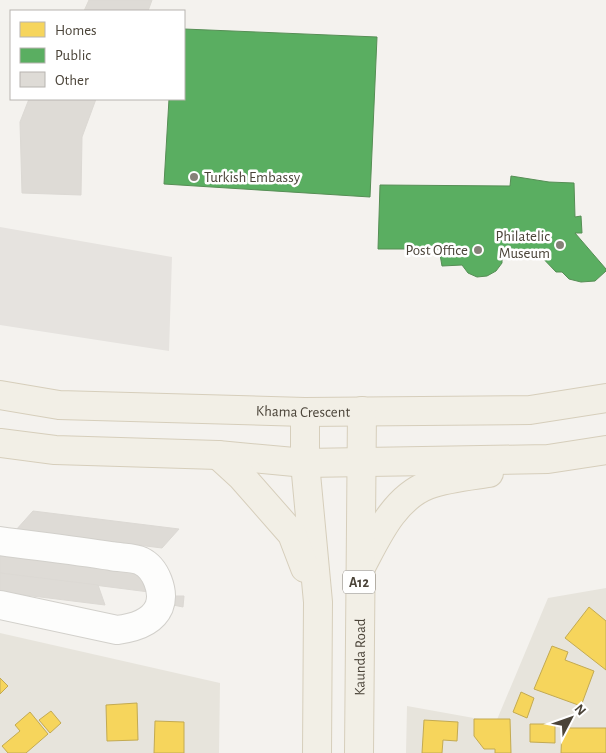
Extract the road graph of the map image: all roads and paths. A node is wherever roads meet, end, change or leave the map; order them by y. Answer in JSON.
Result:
{"nodes":[{"id":1,"x":0,"y":395,"type":"edge"},
{"id":2,"x":606,"y":398,"type":"edge"},
{"id":3,"x":362,"y":411,"type":"junction"},
{"id":4,"x":305,"y":412,"type":"junction"},
{"id":5,"x":0,"y":443,"type":"edge"},
{"id":6,"x":606,"y":450,"type":"edge"},
{"id":7,"x":218,"y":455,"type":"junction"},
{"id":8,"x":548,"y":459,"type":"junction"},
{"id":9,"x":361,"y":461,"type":"junction"},
{"id":10,"x":305,"y":464,"type":"junction"},
{"id":11,"x":0,"y":542,"type":"edge"},
{"id":12,"x":359,"y":570,"type":"junction"},
{"id":13,"x":318,"y":602,"type":"junction"},
{"id":14,"x":0,"y":605,"type":"edge"},
{"id":15,"x":317,"y":753,"type":"edge"},
{"id":16,"x":359,"y":753,"type":"edge"}],
"edges":[{"from":1,"to":4,"type":"main road","name":"Khama Crescent"},
{"from":2,"to":3,"type":"main road","name":"Khama Crescent"},
{"from":3,"to":4,"type":"main road","name":"Khama Crescent"},
{"from":3,"to":9,"type":"main road","name":"Kaunda Road","number":"A12"},
{"from":4,"to":10,"type":"main road"},
{"from":5,"to":7,"type":"main road"},
{"from":6,"to":8,"type":"main road"},
{"from":7,"to":10,"type":"main road"},
{"from":7,"to":13,"type":"main road"},
{"from":8,"to":9,"type":"main road"},
{"from":8,"to":12,"type":"main road"},
{"from":9,"to":10,"type":"main road"},
{"from":9,"to":12,"type":"main road","name":"Kaunda Road","number":"A12"},
{"from":10,"to":13,"type":"main road"},
{"from":11,"to":14,"type":"lane"},
{"from":12,"to":16,"type":"main road","name":"Kaunda Road","number":"A12"},
{"from":13,"to":15,"type":"main road"}]}
